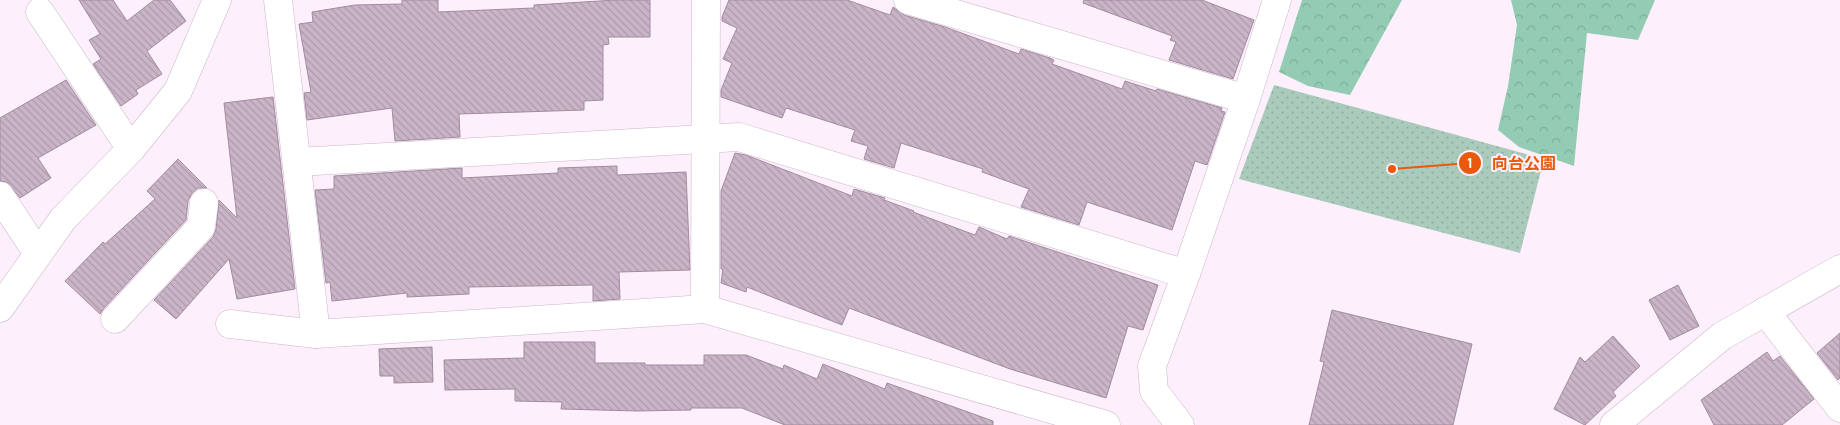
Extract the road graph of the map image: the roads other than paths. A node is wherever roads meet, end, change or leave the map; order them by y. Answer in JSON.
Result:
{"nodes":[{"id":1,"x":217,"y":0,"type":"edge"},
{"id":2,"x":278,"y":0,"type":"edge"},
{"id":3,"x":706,"y":0,"type":"edge"},
{"id":4,"x":908,"y":0,"type":"edge"},
{"id":5,"x":1277,"y":0,"type":"edge"},
{"id":6,"x":40,"y":12,"type":"dead end"},
{"id":7,"x":1246,"y":99,"type":"junction"},
{"id":8,"x":704,"y":139,"type":"junction"},
{"id":9,"x":130,"y":149,"type":"junction"},
{"id":10,"x":297,"y":162,"type":"junction"},
{"id":11,"x":0,"y":196,"type":"edge"},
{"id":12,"x":204,"y":203,"type":"dead end"},
{"id":13,"x":38,"y":254,"type":"junction"},
{"id":14,"x":1840,"y":269,"type":"edge"},
{"id":15,"x":1186,"y":274,"type":"junction"},
{"id":16,"x":0,"y":308,"type":"edge"},
{"id":17,"x":705,"y":309,"type":"junction"},
{"id":18,"x":1765,"y":311,"type":"junction"},
{"id":19,"x":115,"y":319,"type":"dead end"},
{"id":20,"x":230,"y":324,"type":"dead end"},
{"id":21,"x":316,"y":334,"type":"junction"},
{"id":22,"x":1840,"y":408,"type":"edge"},
{"id":23,"x":1106,"y":425,"type":"edge"},
{"id":24,"x":1180,"y":425,"type":"edge"},
{"id":25,"x":1614,"y":425,"type":"edge"}],
"edges":[{"from":1,"to":9,"type":"street"},
{"from":2,"to":10,"type":"street"},
{"from":3,"to":8,"type":"street"},
{"from":4,"to":7,"type":"street"},
{"from":5,"to":7,"type":"street"},
{"from":6,"to":9,"type":"street"},
{"from":7,"to":15,"type":"street"},
{"from":8,"to":10,"type":"street"},
{"from":8,"to":15,"type":"street"},
{"from":8,"to":17,"type":"street"},
{"from":9,"to":13,"type":"street"},
{"from":10,"to":21,"type":"street"},
{"from":11,"to":13,"type":"street"},
{"from":12,"to":19,"type":"street"},
{"from":13,"to":16,"type":"street"},
{"from":14,"to":18,"type":"street"},
{"from":15,"to":24,"type":"street"},
{"from":17,"to":21,"type":"street"},
{"from":17,"to":23,"type":"street"},
{"from":18,"to":22,"type":"street"},
{"from":18,"to":25,"type":"street"},
{"from":20,"to":21,"type":"street"}]}
